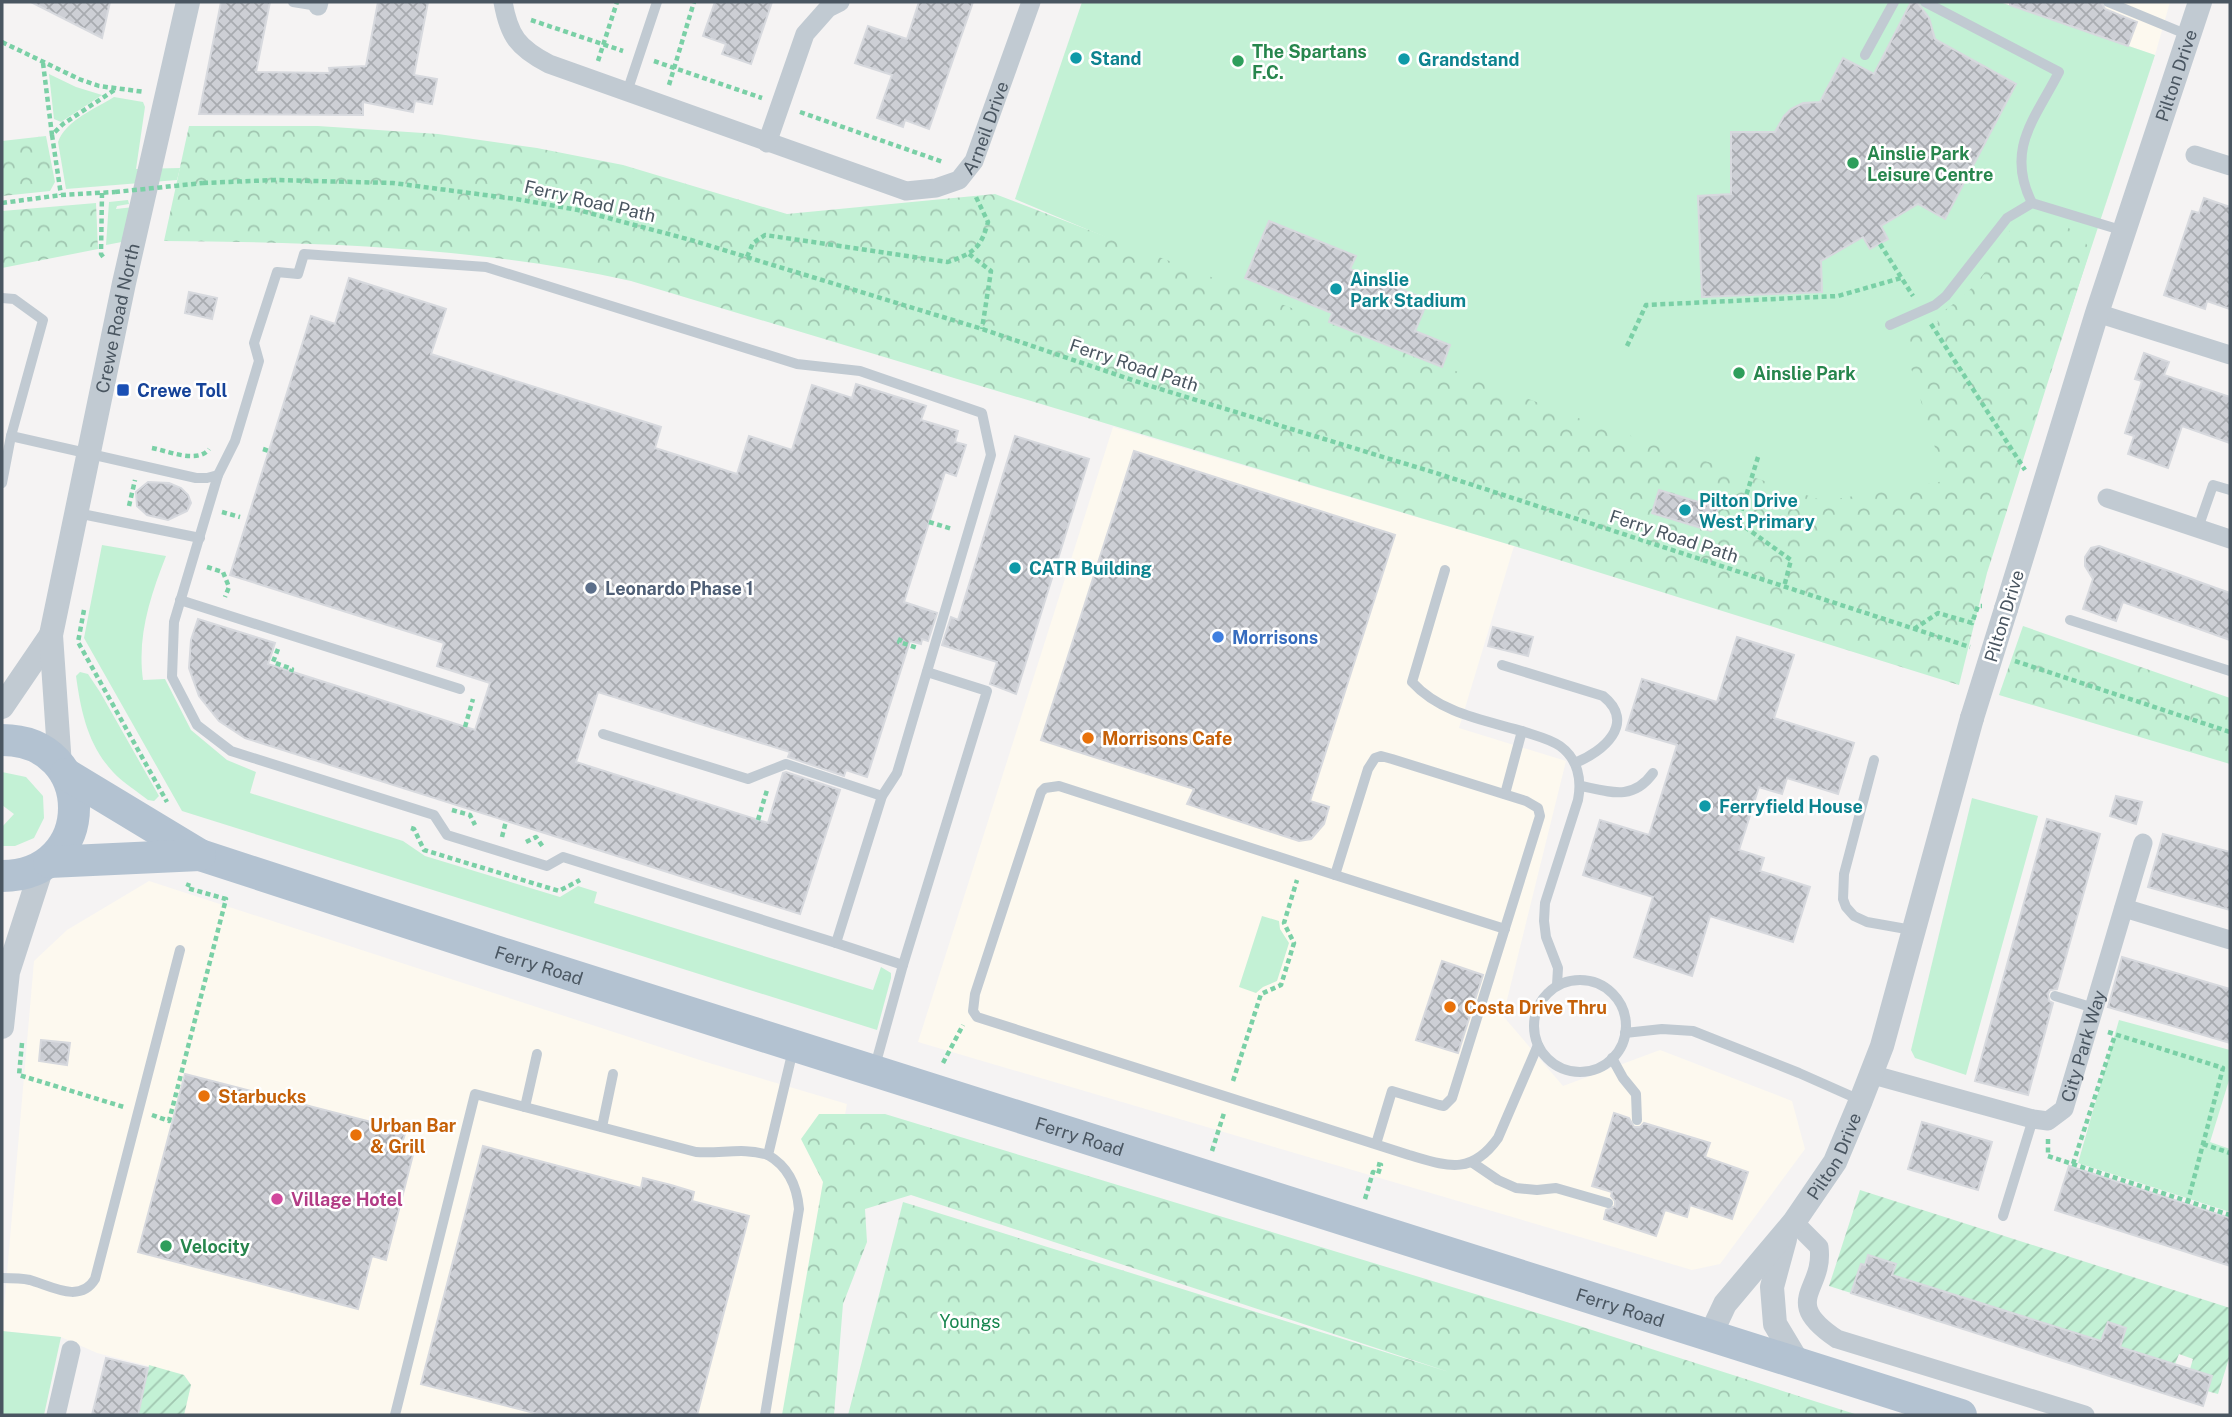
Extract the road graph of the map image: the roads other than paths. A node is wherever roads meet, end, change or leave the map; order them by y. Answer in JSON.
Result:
{"nodes":[{"id":1,"x":188,"y":2,"type":"edge"},
{"id":2,"x":293,"y":2,"type":"edge"},
{"id":3,"x":657,"y":2,"type":"edge"},
{"id":4,"x":840,"y":2,"type":"edge"},
{"id":5,"x":1031,"y":2,"type":"edge"},
{"id":6,"x":1894,"y":2,"type":"edge"},
{"id":7,"x":1925,"y":2,"type":"edge"},
{"id":8,"x":2108,"y":2,"type":"edge"},
{"id":9,"x":2200,"y":2,"type":"edge"},
{"id":10,"x":318,"y":4,"type":"edge"},
{"id":11,"x":504,"y":7,"type":"edge"},
{"id":12,"x":2189,"y":35,"type":"junction"},
{"id":13,"x":1865,"y":55,"type":"dead end"},
{"id":14,"x":627,"y":92,"type":"junction"},
{"id":15,"x":766,"y":143,"type":"junction"},
{"id":16,"x":2195,"y":155,"type":"dead end"},
{"id":17,"x":2230,"y":166,"type":"edge"},
{"id":18,"x":2032,"y":203,"type":"junction"},
{"id":19,"x":2125,"y":232,"type":"junction"},
{"id":20,"x":2,"y":298,"type":"edge"},
{"id":21,"x":2097,"y":313,"type":"junction"},
{"id":22,"x":1890,"y":325,"type":"dead end"},
{"id":23,"x":2230,"y":355,"type":"edge"},
{"id":24,"x":11,"y":436,"type":"junction"},
{"id":25,"x":88,"y":455,"type":"junction"},
{"id":26,"x":218,"y":475,"type":"junction"},
{"id":27,"x":2,"y":483,"type":"edge"},
{"id":28,"x":2230,"y":490,"type":"edge"},
{"id":29,"x":2107,"y":498,"type":"dead end"},
{"id":30,"x":76,"y":513,"type":"junction"},
{"id":31,"x":2198,"y":528,"type":"junction"},
{"id":32,"x":200,"y":538,"type":"junction"},
{"id":33,"x":2230,"y":539,"type":"edge"},
{"id":34,"x":1445,"y":570,"type":"dead end"},
{"id":35,"x":180,"y":600,"type":"junction"},
{"id":36,"x":2070,"y":620,"type":"dead end"},
{"id":37,"x":51,"y":635,"type":"junction"},
{"id":38,"x":1502,"y":665,"type":"dead end"},
{"id":39,"x":2230,"y":671,"type":"edge"},
{"id":40,"x":927,"y":673,"type":"junction"},
{"id":41,"x":460,"y":689,"type":"dead end"},
{"id":42,"x":2,"y":707,"type":"edge"},
{"id":43,"x":1522,"y":731,"type":"junction"},
{"id":44,"x":603,"y":734,"type":"dead end"},
{"id":45,"x":2,"y":740,"type":"edge"},
{"id":46,"x":1874,"y":760,"type":"dead end"},
{"id":47,"x":1575,"y":763,"type":"junction"},
{"id":48,"x":63,"y":770,"type":"junction"},
{"id":49,"x":1653,"y":773,"type":"dead end"},
{"id":50,"x":1581,"y":786,"type":"junction"},
{"id":51,"x":1505,"y":794,"type":"junction"},
{"id":52,"x":882,"y":796,"type":"junction"},
{"id":53,"x":2143,"y":843,"type":"dead end"},
{"id":54,"x":200,"y":855,"type":"junction"},
{"id":55,"x":45,"y":864,"type":"junction"},
{"id":56,"x":1335,"y":875,"type":"junction"},
{"id":57,"x":2,"y":876,"type":"edge"},
{"id":58,"x":2124,"y":908,"type":"junction"},
{"id":59,"x":1505,"y":929,"type":"junction"},
{"id":60,"x":1913,"y":930,"type":"junction"},
{"id":61,"x":2230,"y":940,"type":"edge"},
{"id":62,"x":836,"y":943,"type":"junction"},
{"id":63,"x":2,"y":944,"type":"edge"},
{"id":64,"x":180,"y":950,"type":"dead end"},
{"id":65,"x":903,"y":965,"type":"junction"},
{"id":66,"x":8,"y":972,"type":"junction"},
{"id":67,"x":1557,"y":985,"type":"junction"},
{"id":68,"x":2055,"y":996,"type":"dead end"},
{"id":69,"x":2092,"y":1017,"type":"junction"},
{"id":70,"x":12,"y":1029,"type":"edge"},
{"id":71,"x":1625,"y":1033,"type":"junction"},
{"id":72,"x":1538,"y":1045,"type":"junction"},
{"id":73,"x":794,"y":1046,"type":"junction"},
{"id":74,"x":537,"y":1054,"type":"dead end"},
{"id":75,"x":1612,"y":1058,"type":"junction"},
{"id":76,"x":874,"y":1071,"type":"junction"},
{"id":77,"x":613,"y":1074,"type":"dead end"},
{"id":78,"x":1870,"y":1074,"type":"junction"},
{"id":79,"x":1861,"y":1101,"type":"junction"},
{"id":80,"x":525,"y":1107,"type":"junction"},
{"id":81,"x":1637,"y":1120,"type":"dead end"},
{"id":82,"x":2041,"y":1120,"type":"junction"},
{"id":83,"x":602,"y":1127,"type":"junction"},
{"id":84,"x":1378,"y":1145,"type":"junction"},
{"id":85,"x":768,"y":1155,"type":"junction"},
{"id":86,"x":1473,"y":1163,"type":"junction"},
{"id":87,"x":1608,"y":1203,"type":"dead end"},
{"id":88,"x":2003,"y":1216,"type":"dead end"},
{"id":89,"x":1790,"y":1227,"type":"junction"},
{"id":90,"x":2,"y":1278,"type":"edge"},
{"id":91,"x":1710,"y":1336,"type":"junction"},
{"id":92,"x":71,"y":1350,"type":"dead end"},
{"id":93,"x":1799,"y":1364,"type":"junction"},
{"id":94,"x":56,"y":1415,"type":"edge"},
{"id":95,"x":395,"y":1415,"type":"edge"},
{"id":96,"x":765,"y":1415,"type":"edge"},
{"id":97,"x":1961,"y":1415,"type":"edge"},
{"id":98,"x":2085,"y":1415,"type":"edge"}],
"edges":[{"from":1,"to":25,"type":"street","name":"Crewe Road North"},
{"from":2,"to":10,"type":"lane"},
{"from":3,"to":14,"type":"lane"},
{"from":4,"to":15,"type":"street"},
{"from":5,"to":15,"type":"street","name":"Arneil Drive"},
{"from":6,"to":13,"type":"lane"},
{"from":7,"to":18,"type":"lane"},
{"from":8,"to":12,"type":"lane"},
{"from":9,"to":12,"type":"street","name":"Pilton Drive"},
{"from":11,"to":14,"type":"street","name":"Arneil Drive"},
{"from":12,"to":19,"type":"street","name":"Pilton Drive"},
{"from":14,"to":15,"type":"street","name":"Arneil Drive"},
{"from":16,"to":17,"type":"street"},
{"from":18,"to":19,"type":"lane"},
{"from":18,"to":22,"type":"lane"},
{"from":19,"to":21,"type":"street","name":"Pilton Drive"},
{"from":20,"to":24,"type":"lane"},
{"from":21,"to":23,"type":"street"},
{"from":21,"to":60,"type":"street","name":"Pilton Drive","bridge":true},
{"from":24,"to":25,"type":"lane"},
{"from":24,"to":27,"type":"lane"},
{"from":25,"to":26,"type":"lane"},
{"from":25,"to":30,"type":"street","name":"Crewe Road North"},
{"from":26,"to":32,"type":"lane"},
{"from":26,"to":40,"type":"lane"},
{"from":28,"to":31,"type":"lane"},
{"from":29,"to":31,"type":"street"},
{"from":30,"to":32,"type":"lane"},
{"from":30,"to":37,"type":"street","name":"Crewe Road North"},
{"from":31,"to":33,"type":"street"},
{"from":32,"to":35,"type":"lane"},
{"from":34,"to":43,"type":"lane"},
{"from":35,"to":41,"type":"lane"},
{"from":35,"to":62,"type":"lane"},
{"from":36,"to":39,"type":"lane"},
{"from":37,"to":42,"type":"street","name":"Crewe Road North"},
{"from":37,"to":48,"type":"street","name":"Crewe Road North"},
{"from":38,"to":47,"type":"lane"},
{"from":40,"to":52,"type":"lane"},
{"from":40,"to":65,"type":"lane"},
{"from":43,"to":47,"type":"lane"},
{"from":43,"to":51,"type":"lane"},
{"from":44,"to":52,"type":"lane"},
{"from":45,"to":48,"type":"main road"},
{"from":46,"to":60,"type":"lane"},
{"from":47,"to":50,"type":"lane"},
{"from":48,"to":54,"type":"main road","name":"Ferry Road"},
{"from":48,"to":55,"type":"main road"},
{"from":49,"to":50,"type":"lane"},
{"from":50,"to":67,"type":"lane"},
{"from":51,"to":56,"type":"lane"},
{"from":51,"to":59,"type":"lane"},
{"from":52,"to":62,"type":"lane"},
{"from":53,"to":58,"type":"street","name":"City Park Way"},
{"from":54,"to":55,"type":"main road","name":"Ferry Road"},
{"from":54,"to":73,"type":"main road","name":"Ferry Road"},
{"from":55,"to":57,"type":"main road"},
{"from":55,"to":66,"type":"street"},
{"from":56,"to":59,"type":"lane"},
{"from":56,"to":84,"type":"lane"},
{"from":58,"to":61,"type":"street"},
{"from":58,"to":69,"type":"street","name":"City Park Way"},
{"from":59,"to":84,"type":"lane"},
{"from":60,"to":78,"type":"street","name":"Pilton Drive"},
{"from":62,"to":65,"type":"lane"},
{"from":63,"to":66,"type":"street"},
{"from":64,"to":90,"type":"lane"},
{"from":65,"to":76,"type":"lane"},
{"from":66,"to":70,"type":"street"},
{"from":67,"to":71,"type":"lane"},
{"from":67,"to":72,"type":"lane"},
{"from":68,"to":69,"type":"lane"},
{"from":69,"to":82,"type":"street","name":"City Park Way"},
{"from":71,"to":75,"type":"lane"},
{"from":71,"to":79,"type":"lane"},
{"from":72,"to":75,"type":"lane"},
{"from":72,"to":86,"type":"lane"},
{"from":73,"to":76,"type":"main road","name":"Ferry Road"},
{"from":73,"to":85,"type":"lane"},
{"from":74,"to":80,"type":"lane"},
{"from":75,"to":81,"type":"lane"},
{"from":76,"to":91,"type":"main road","name":"Ferry Road"},
{"from":77,"to":83,"type":"lane"},
{"from":78,"to":79,"type":"street","name":"Pilton Drive"},
{"from":78,"to":82,"type":"street"},
{"from":79,"to":89,"type":"street","name":"Pilton Drive"},
{"from":80,"to":83,"type":"lane"},
{"from":80,"to":95,"type":"lane"},
{"from":82,"to":88,"type":"lane"},
{"from":83,"to":85,"type":"lane"},
{"from":84,"to":86,"type":"lane"},
{"from":85,"to":96,"type":"lane"},
{"from":86,"to":87,"type":"lane"},
{"from":89,"to":91,"type":"street","name":"Pilton Drive"},
{"from":89,"to":93,"type":"street","name":"Pilton Drive"},
{"from":89,"to":98,"type":"street"},
{"from":91,"to":93,"type":"main road","name":"Ferry Road"},
{"from":92,"to":94,"type":"street"},
{"from":93,"to":97,"type":"main road","name":"Ferry Road"}]}
